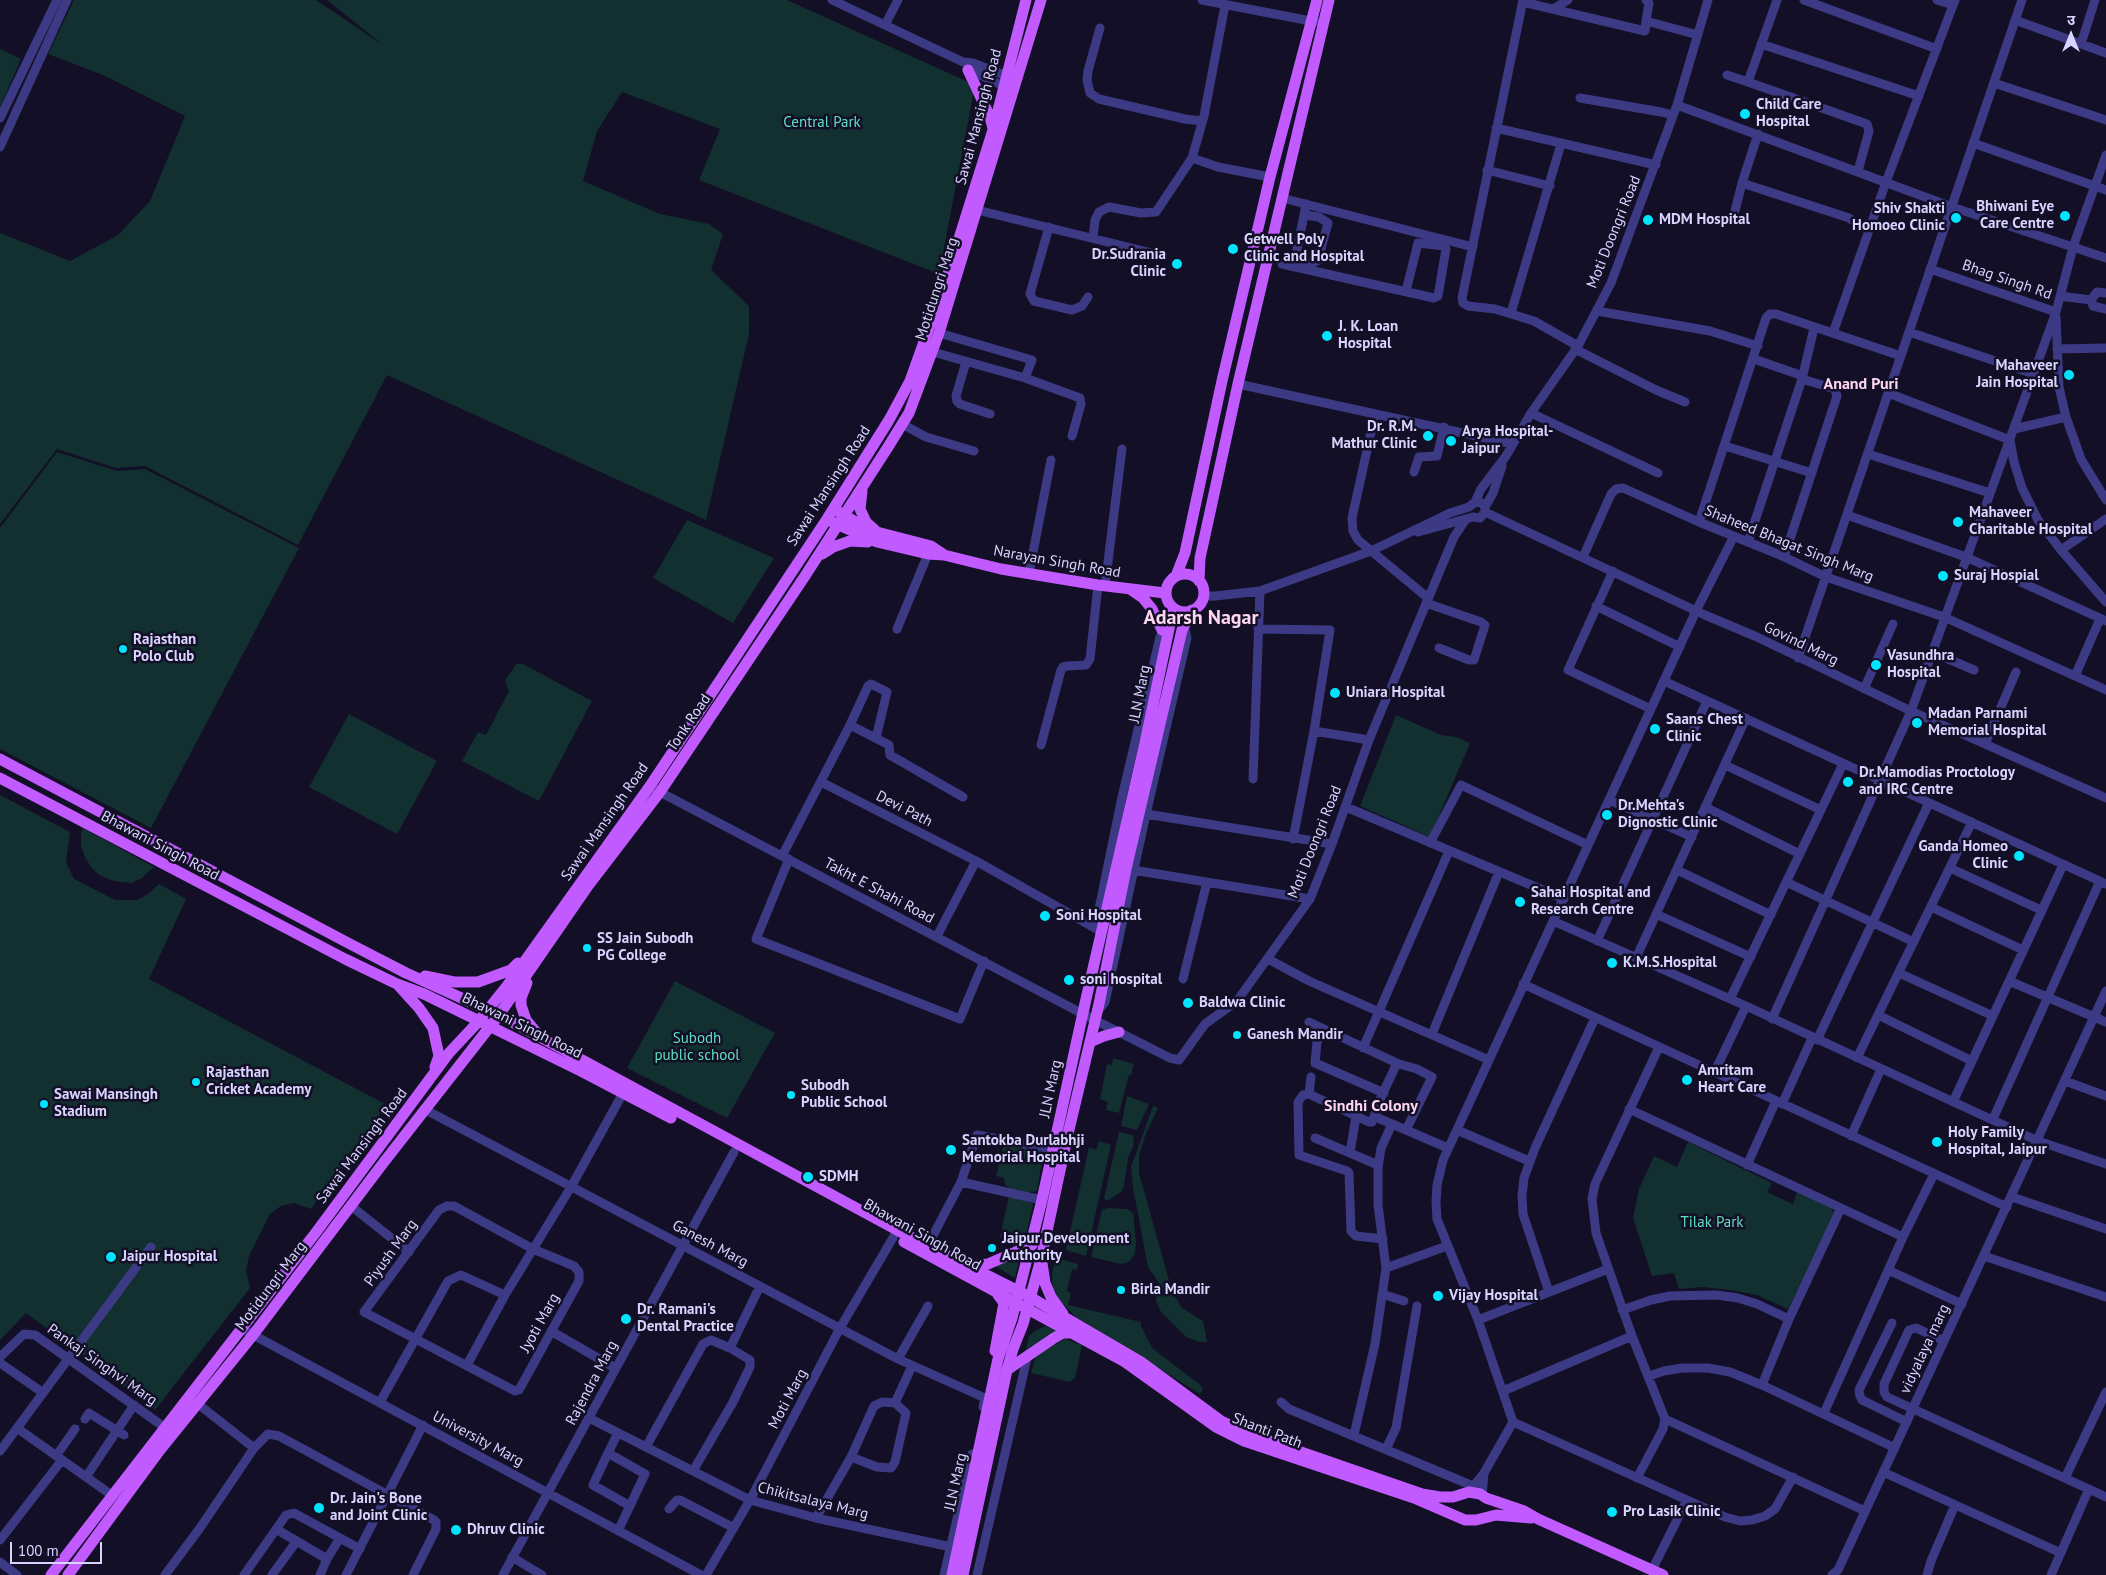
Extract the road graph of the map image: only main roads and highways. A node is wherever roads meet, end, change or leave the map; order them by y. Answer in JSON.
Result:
{"nodes":[{"id":1,"x":1026,"y":0,"type":"edge"},
{"id":2,"x":1041,"y":0,"type":"edge"},
{"id":3,"x":1316,"y":0,"type":"edge"},
{"id":4,"x":1329,"y":0,"type":"edge"},
{"id":5,"x":1317,"y":22,"type":"junction"},
{"id":6,"x":966,"y":66,"type":"road end"},
{"id":7,"x":1010,"y":83,"type":"junction"},
{"id":8,"x":993,"y":130,"type":"junction"},
{"id":9,"x":1236,"y":326,"type":"junction"},
{"id":10,"x":1251,"y":329,"type":"junction"},
{"id":11,"x":864,"y":482,"type":"junction"},
{"id":12,"x":834,"y":508,"type":"junction"},
{"id":13,"x":827,"y":519,"type":"junction"},
{"id":14,"x":841,"y":521,"type":"junction"},
{"id":15,"x":878,"y":538,"type":"junction"},
{"id":16,"x":944,"y":554,"type":"junction"},
{"id":17,"x":812,"y":566,"type":"junction"},
{"id":18,"x":1176,"y":576,"type":"junction"},
{"id":19,"x":1199,"y":580,"type":"junction"},
{"id":20,"x":1130,"y":589,"type":"junction"},
{"id":21,"x":1166,"y":593,"type":"junction"},
{"id":22,"x":1171,"y":607,"type":"junction"},
{"id":23,"x":1192,"y":610,"type":"junction"},
{"id":24,"x":1166,"y":627,"type":"junction"},
{"id":25,"x":0,"y":759,"type":"edge"},
{"id":26,"x":0,"y":778,"type":"edge"},
{"id":27,"x":655,"y":789,"type":"junction"},
{"id":28,"x":538,"y":951,"type":"junction"},
{"id":29,"x":406,"y":973,"type":"junction"},
{"id":30,"x":397,"y":984,"type":"junction"},
{"id":31,"x":487,"y":1009,"type":"junction"},
{"id":32,"x":499,"y":1015,"type":"junction"},
{"id":33,"x":478,"y":1022,"type":"junction"},
{"id":34,"x":489,"y":1027,"type":"junction"},
{"id":35,"x":1119,"y":1032,"type":"road end"},
{"id":36,"x":541,"y":1038,"type":"junction"},
{"id":37,"x":1090,"y":1042,"type":"junction"},
{"id":38,"x":430,"y":1080,"type":"junction"},
{"id":39,"x":1032,"y":1245,"type":"junction"},
{"id":40,"x":1041,"y":1259,"type":"junction"},
{"id":41,"x":969,"y":1266,"type":"junction"},
{"id":42,"x":995,"y":1292,"type":"junction"},
{"id":43,"x":1019,"y":1292,"type":"junction"},
{"id":44,"x":1030,"y":1297,"type":"junction"},
{"id":45,"x":1016,"y":1304,"type":"junction"},
{"id":46,"x":1027,"y":1310,"type":"junction"},
{"id":47,"x":1066,"y":1318,"type":"junction"},
{"id":48,"x":1072,"y":1333,"type":"junction"},
{"id":49,"x":1007,"y":1370,"type":"junction"},
{"id":50,"x":987,"y":1400,"type":"junction"},
{"id":51,"x":1468,"y":1490,"type":"junction"},
{"id":52,"x":1484,"y":1496,"type":"junction"},
{"id":53,"x":1461,"y":1518,"type":"junction"},
{"id":54,"x":1480,"y":1519,"type":"junction"},
{"id":55,"x":1538,"y":1519,"type":"junction"},
{"id":56,"x":1657,"y":1572,"type":"edge"},
{"id":57,"x":51,"y":1575,"type":"edge"},
{"id":58,"x":68,"y":1575,"type":"edge"},
{"id":59,"x":952,"y":1575,"type":"edge"},
{"id":60,"x":963,"y":1575,"type":"edge"}],
"edges":[{"from":1,"to":7,"type":"main road","name":"Sawai Mansingh Road"},
{"from":2,"to":7,"type":"main road","name":"Motidungri Marg"},
{"from":3,"to":5,"type":"main road"},
{"from":4,"to":5,"type":"main road"},
{"from":5,"to":9,"type":"main road"},
{"from":5,"to":10,"type":"main road"},
{"from":6,"to":8,"type":"main road"},
{"from":7,"to":8,"type":"main road","name":"Sawai Mansingh Road"},
{"from":7,"to":11,"type":"main road","name":"Motidungri Marg"},
{"from":8,"to":12,"type":"main road","name":"Sawai Mansingh Road"},
{"from":9,"to":10,"type":"main road"},
{"from":9,"to":18,"type":"main road"},
{"from":10,"to":19,"type":"main road"},
{"from":11,"to":14,"type":"main road","name":"Motidungri Marg"},
{"from":11,"to":15,"type":"main road"},
{"from":12,"to":13,"type":"main road","name":"Sawai Mansingh Road"},
{"from":12,"to":14,"type":"main road"},
{"from":13,"to":14,"type":"main road"},
{"from":13,"to":27,"type":"main road","name":"Sawai Mansingh Road"},
{"from":14,"to":15,"type":"main road"},
{"from":14,"to":17,"type":"main road","name":"Motidungri Marg"},
{"from":15,"to":16,"type":"main road"},
{"from":15,"to":16,"type":"main road"},
{"from":15,"to":17,"type":"main road"},
{"from":16,"to":20,"type":"main road","name":"Narayan Singh Road"},
{"from":17,"to":27,"type":"main road","name":"Tonk Road"},
{"from":18,"to":19,"type":"main road"},
{"from":18,"to":21,"type":"main road"},
{"from":19,"to":23,"type":"main road"},
{"from":20,"to":21,"type":"main road","name":"Narayan Singh Road"},
{"from":20,"to":24,"type":"main road"},
{"from":21,"to":22,"type":"main road"},
{"from":22,"to":23,"type":"main road"},
{"from":22,"to":24,"type":"main road","name":"JLN Marg"},
{"from":23,"to":37,"type":"main road","name":"JLN Marg"},
{"from":24,"to":39,"type":"main road","name":"JLN Marg"},
{"from":25,"to":29,"type":"main road"},
{"from":26,"to":30,"type":"main road","name":"Bhawani Singh Road"},
{"from":27,"to":28,"type":"main road","name":"Sawai Mansingh Road"},
{"from":28,"to":29,"type":"main road"},
{"from":28,"to":31,"type":"main road","name":"Sawai Mansingh Road"},
{"from":28,"to":32,"type":"main road"},
{"from":28,"to":36,"type":"main road"},
{"from":29,"to":31,"type":"main road","name":"Bhawani Singh Road"},
{"from":30,"to":33,"type":"main road","name":"Bhawani Singh Road"},
{"from":30,"to":38,"type":"main road"},
{"from":31,"to":32,"type":"main road","name":"Bhawani Singh Road"},
{"from":31,"to":33,"type":"main road","name":"Sawai Mansingh Road"},
{"from":32,"to":34,"type":"main road","name":"Motidungri Marg"},
{"from":32,"to":36,"type":"main road","name":"Bhawani Singh Road"},
{"from":33,"to":34,"type":"main road","name":"Bhawani Singh Road"},
{"from":33,"to":38,"type":"main road","name":"Sawai Mansingh Road"},
{"from":34,"to":42,"type":"main road","name":"Bhawani Singh Road"},
{"from":34,"to":58,"type":"main road","name":"Motidungri Marg"},
{"from":35,"to":37,"type":"main road"},
{"from":36,"to":41,"type":"main road","name":"Bhawani Singh Road"},
{"from":37,"to":40,"type":"main road","name":"JLN Marg"},
{"from":38,"to":57,"type":"main road","name":"Sawai Mansingh Road"},
{"from":39,"to":41,"type":"main road"},
{"from":39,"to":43,"type":"main road","name":"JLN Marg"},
{"from":40,"to":44,"type":"main road","name":"JLN Marg"},
{"from":40,"to":47,"type":"main road"},
{"from":41,"to":43,"type":"main road","name":"Bhawani Singh Road"},
{"from":42,"to":45,"type":"main road","name":"Bhawani Singh Road"},
{"from":42,"to":50,"type":"main road"},
{"from":43,"to":44,"type":"main road","name":"Bhawani Singh Road"},
{"from":43,"to":45,"type":"main road","name":"JLN Marg"},
{"from":44,"to":46,"type":"main road","name":"JLN Marg"},
{"from":44,"to":47,"type":"main road","name":"Bhawani Singh Road"},
{"from":45,"to":46,"type":"main road","name":"Bhawani Singh Road"},
{"from":45,"to":50,"type":"main road","name":"JLN Marg"},
{"from":46,"to":48,"type":"main road","name":"Shanti Path"},
{"from":46,"to":49,"type":"main road","name":"JLN Marg"},
{"from":47,"to":51,"type":"main road","name":"Bhawani Singh Road"},
{"from":48,"to":49,"type":"main road"},
{"from":48,"to":53,"type":"main road","name":"Shanti Path"},
{"from":49,"to":60,"type":"main road","name":"JLN Marg"},
{"from":50,"to":59,"type":"main road","name":"JLN Marg"},
{"from":51,"to":52,"type":"main road"},
{"from":51,"to":53,"type":"main road"},
{"from":52,"to":54,"type":"main road"},
{"from":52,"to":55,"type":"main road"},
{"from":53,"to":54,"type":"main road"},
{"from":54,"to":55,"type":"main road"},
{"from":55,"to":56,"type":"main road"}]}
